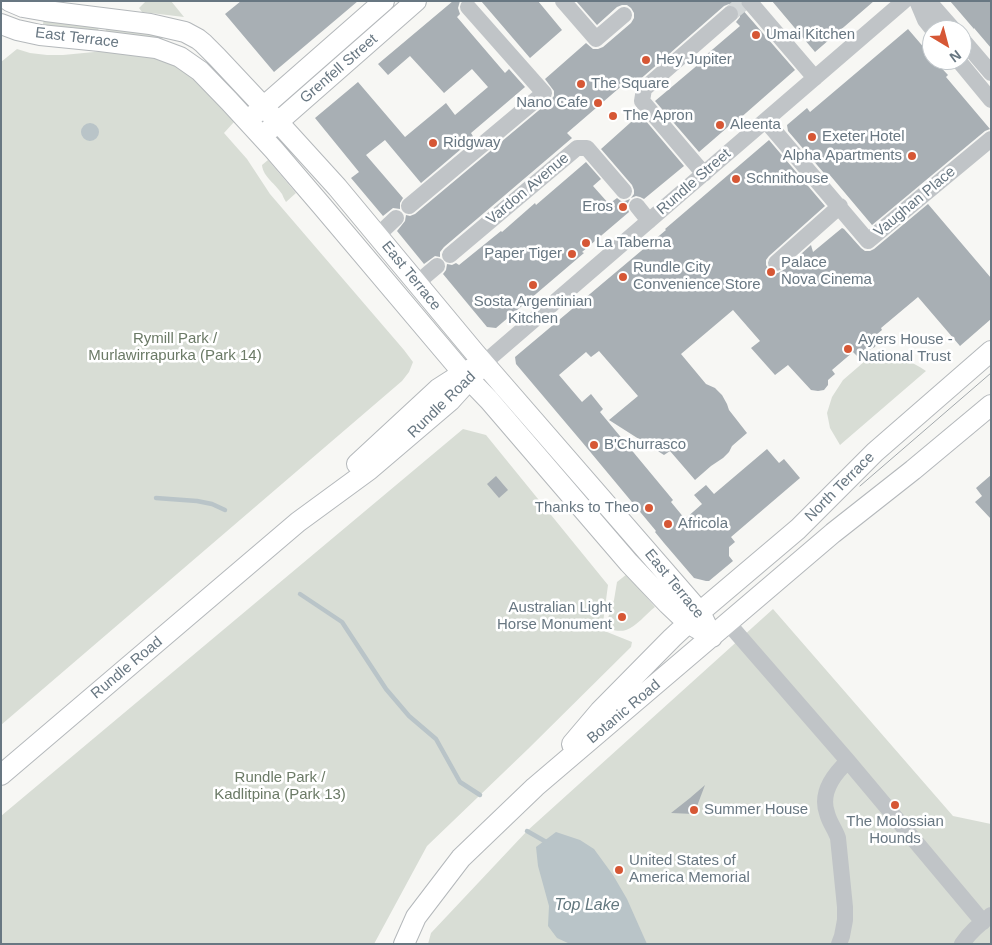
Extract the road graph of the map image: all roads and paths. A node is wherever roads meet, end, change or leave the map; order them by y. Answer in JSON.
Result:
{"nodes":[{"id":1,"x":9,"y":1,"type":"edge"},
{"id":2,"x":384,"y":1,"type":"edge"},
{"id":3,"x":563,"y":1,"type":"edge"},
{"id":4,"x":904,"y":1,"type":"edge"},
{"id":5,"x":917,"y":1,"type":"edge"},
{"id":6,"x":927,"y":1,"type":"edge"},
{"id":7,"x":746,"y":2,"type":"edge"},
{"id":8,"x":407,"y":4,"type":"edge"},
{"id":9,"x":468,"y":7,"type":"dead end"},
{"id":10,"x":730,"y":14,"type":"tunnel mouth"},
{"id":11,"x":624,"y":16,"type":"dead end"},
{"id":12,"x":925,"y":20,"type":"edge"},
{"id":13,"x":946,"y":20,"type":"edge"},
{"id":14,"x":1,"y":24,"type":"edge"},
{"id":15,"x":972,"y":51,"type":"edge"},
{"id":16,"x":966,"y":70,"type":"edge"},
{"id":17,"x":991,"y":73,"type":"edge"},
{"id":18,"x":815,"y":78,"type":"junction"},
{"id":19,"x":991,"y":100,"type":"edge"},
{"id":20,"x":263,"y":107,"type":"junction"},
{"id":21,"x":766,"y":120,"type":"junction"},
{"id":22,"x":248,"y":122,"type":"junction"},
{"id":23,"x":278,"y":122,"type":"junction"},
{"id":24,"x":262,"y":137,"type":"junction"},
{"id":25,"x":991,"y":139,"type":"edge"},
{"id":26,"x":704,"y":174,"type":"junction"},
{"id":27,"x":624,"y":192,"type":"dead end"},
{"id":28,"x":409,"y":206,"type":"dead end"},
{"id":29,"x":637,"y":206,"type":"dead end"},
{"id":30,"x":840,"y":206,"type":"junction"},
{"id":31,"x":396,"y":218,"type":"dead end"},
{"id":32,"x":649,"y":221,"type":"junction"},
{"id":33,"x":378,"y":235,"type":"junction"},
{"id":34,"x":363,"y":255,"type":"junction"},
{"id":35,"x":450,"y":255,"type":"dead end"},
{"id":36,"x":776,"y":262,"type":"dead end"},
{"id":37,"x":437,"y":266,"type":"dead end"},
{"id":38,"x":417,"y":284,"type":"junction"},
{"id":39,"x":403,"y":302,"type":"junction"},
{"id":40,"x":991,"y":351,"type":"edge"},
{"id":41,"x":484,"y":363,"type":"junction"},
{"id":42,"x":466,"y":377,"type":"junction"},
{"id":43,"x":991,"y":405,"type":"edge"},
{"id":44,"x":616,"y":515,"type":"junction"},
{"id":45,"x":599,"y":530,"type":"junction"},
{"id":46,"x":694,"y":618,"type":"junction"},
{"id":47,"x":728,"y":623,"type":"junction"},
{"id":48,"x":712,"y":637,"type":"junction"},
{"id":49,"x":848,"y":761,"type":"junction"},
{"id":50,"x":1,"y":775,"type":"edge"},
{"id":51,"x":535,"y":787,"type":"junction"},
{"id":52,"x":980,"y":915,"type":"edge"},
{"id":53,"x":404,"y":944,"type":"edge"},
{"id":54,"x":839,"y":944,"type":"edge"},
{"id":55,"x":962,"y":944,"type":"edge"}],
"edges":[{"from":1,"to":20,"type":"main road","name":"East Terrace"},
{"from":2,"to":20,"type":"main road","name":"Grenfell Street"},
{"from":3,"to":11,"type":"street"},
{"from":4,"to":18,"type":"street","name":"Rundle Street"},
{"from":5,"to":12,"type":"street"},
{"from":6,"to":13,"type":"street"},
{"from":7,"to":18,"type":"street"},
{"from":8,"to":23,"type":"main road","name":"Grenfell Street"},
{"from":9,"to":28,"type":"street"},
{"from":10,"to":26,"type":"street"},
{"from":14,"to":22,"type":"main road","name":"East Terrace"},
{"from":15,"to":17,"type":"street"},
{"from":16,"to":19,"type":"street"},
{"from":18,"to":21,"type":"street","name":"Rundle Street"},
{"from":20,"to":22,"type":"main road","name":"Grenfell Street"},
{"from":20,"to":23,"type":"main road","name":"East Terrace"},
{"from":21,"to":26,"type":"street","name":"Rundle Street"},
{"from":21,"to":30,"type":"street","name":"Vaughan Place"},
{"from":22,"to":24,"type":"main road","name":"East Terrace"},
{"from":23,"to":24,"type":"main road","name":"Grenfell Street"},
{"from":23,"to":33,"type":"main road","name":"East Terrace"},
{"from":24,"to":34,"type":"main road","name":"East Terrace"},
{"from":25,"to":30,"type":"street","name":"Vaughan Place"},
{"from":26,"to":32,"type":"street","name":"Rundle Street"},
{"from":27,"to":35,"type":"street","name":"Vardon Avenue"},
{"from":29,"to":32,"type":"street"},
{"from":30,"to":36,"type":"street"},
{"from":31,"to":33,"type":"street"},
{"from":32,"to":41,"type":"street","name":"Rundle Street"},
{"from":33,"to":34,"type":"main road"},
{"from":33,"to":38,"type":"main road","name":"East Terrace"},
{"from":34,"to":39,"type":"main road","name":"East Terrace"},
{"from":37,"to":38,"type":"street"},
{"from":38,"to":39,"type":"main road"},
{"from":38,"to":41,"type":"main road","name":"East Terrace"},
{"from":39,"to":42,"type":"main road","name":"East Terrace"},
{"from":40,"to":46,"type":"main road","name":"North Terrace"},
{"from":41,"to":42,"type":"main road","name":"Rundle Road"},
{"from":41,"to":44,"type":"main road","name":"East Terrace"},
{"from":42,"to":45,"type":"main road","name":"East Terrace"},
{"from":42,"to":50,"type":"main road","name":"Rundle Road"},
{"from":43,"to":47,"type":"main road","name":"North Terrace"},
{"from":44,"to":45,"type":"main road"},
{"from":44,"to":46,"type":"main road","name":"East Terrace"},
{"from":45,"to":46,"type":"main road","name":"East Terrace"},
{"from":46,"to":48,"type":"main road","name":"East Terrace"},
{"from":46,"to":51,"type":"main road","name":"Botanic Road"},
{"from":47,"to":48,"type":"main road","name":"North Terrace"},
{"from":47,"to":49,"type":"street"},
{"from":48,"to":51,"type":"main road","name":"Botanic Road"},
{"from":49,"to":52,"type":"street"},
{"from":49,"to":54,"type":"street"},
{"from":51,"to":53,"type":"main road","name":"Botanic Road"},
{"from":52,"to":55,"type":"street"}]}
